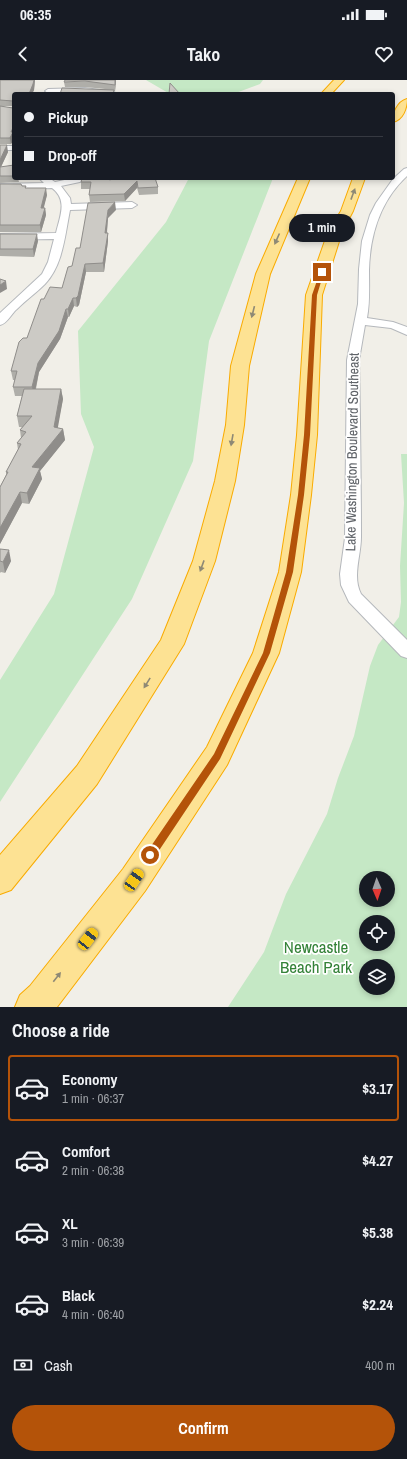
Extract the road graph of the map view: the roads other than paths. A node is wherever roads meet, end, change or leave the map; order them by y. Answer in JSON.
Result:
{"nodes":[{"id":1,"x":339,"y":80,"type":"edge"},
{"id":2,"x":48,"y":90,"type":"edge"},
{"id":3,"x":100,"y":92,"type":"edge"},
{"id":4,"x":328,"y":92,"type":"edge"},
{"id":5,"x":407,"y":102,"type":"edge"},
{"id":6,"x":395,"y":117,"type":"edge"},
{"id":7,"x":407,"y":118,"type":"edge"},
{"id":8,"x":395,"y":129,"type":"edge"},
{"id":9,"x":0,"y":148,"type":"edge"},
{"id":10,"x":12,"y":148,"type":"edge"},
{"id":11,"x":407,"y":170,"type":"edge"},
{"id":12,"x":46,"y":180,"type":"edge"},
{"id":13,"x":77,"y":180,"type":"edge"},
{"id":14,"x":294,"y":180,"type":"edge"},
{"id":15,"x":303,"y":180,"type":"edge"},
{"id":16,"x":359,"y":180,"type":"edge"},
{"id":17,"x":54,"y":185,"type":"junction"},
{"id":18,"x":0,"y":187,"type":"edge"},
{"id":19,"x":132,"y":205,"type":"dead end"},
{"id":20,"x":66,"y":207,"type":"junction"},
{"id":21,"x":60,"y":236,"type":"junction"},
{"id":22,"x":0,"y":237,"type":"edge"},
{"id":23,"x":262,"y":274,"type":"junction"},
{"id":24,"x":360,"y":321,"type":"junction"},
{"id":25,"x":0,"y":322,"type":"edge"},
{"id":26,"x":407,"y":330,"type":"edge"},
{"id":27,"x":407,"y":651,"type":"edge"},
{"id":28,"x":0,"y":879,"type":"edge"},
{"id":29,"x":32,"y":1007,"type":"edge"}],
"edges":[{"from":1,"to":4,"type":"highway"},
{"from":2,"to":3,"type":"street"},
{"from":5,"to":6,"type":"highway"},
{"from":7,"to":8,"type":"highway"},
{"from":9,"to":10,"type":"street"},
{"from":11,"to":24,"type":"street","name":"Lake Washington Boulevard Southeast"},
{"from":12,"to":17,"type":"street"},
{"from":13,"to":17,"type":"street"},
{"from":14,"to":23,"type":"highway"},
{"from":15,"to":23,"type":"highway","one_way":true},
{"from":29,"to":16,"type":"highway","one_way":true},
{"from":17,"to":18,"type":"street"},
{"from":17,"to":20,"type":"street"},
{"from":19,"to":20,"type":"street"},
{"from":20,"to":21,"type":"street"},
{"from":21,"to":22,"type":"street"},
{"from":21,"to":25,"type":"street"},
{"from":23,"to":28,"type":"highway","one_way":true},
{"from":24,"to":26,"type":"street"},
{"from":24,"to":27,"type":"street","name":"Lake Washington Boulevard Southeast"}]}
